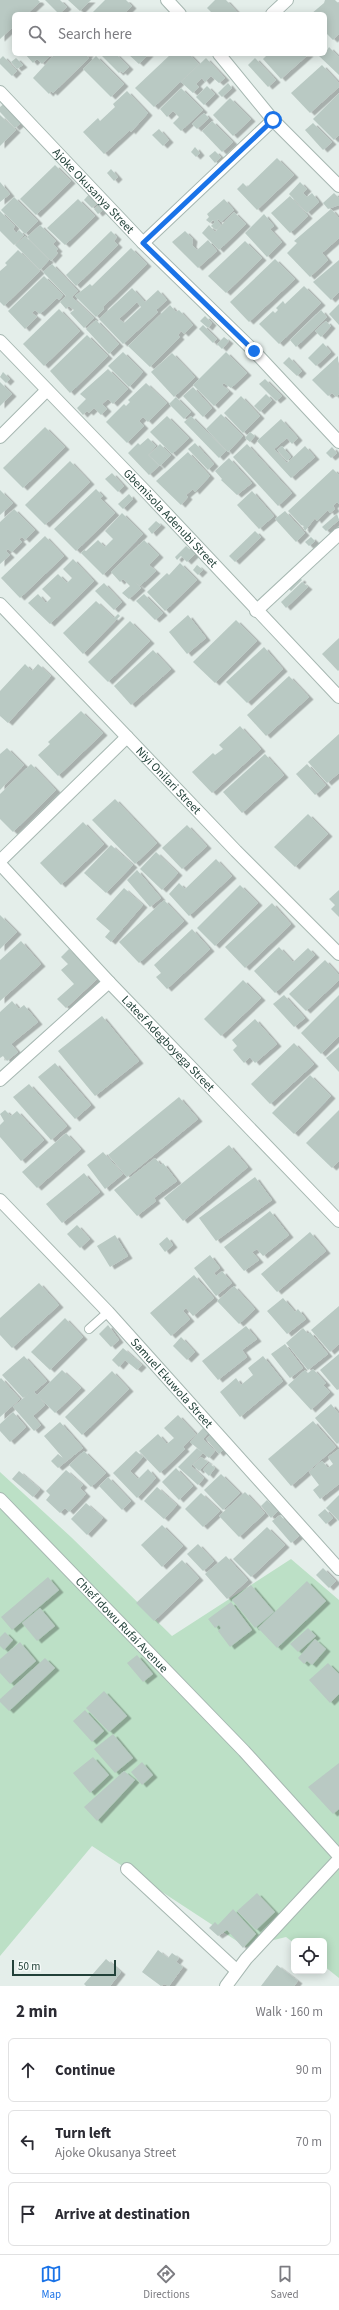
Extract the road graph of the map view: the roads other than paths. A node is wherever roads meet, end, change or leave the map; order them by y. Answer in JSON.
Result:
{"nodes":[{"id":1,"x":167,"y":0,"type":"edge"},
{"id":2,"x":287,"y":0,"type":"edge"},
{"id":3,"x":178,"y":12,"type":"edge"},
{"id":4,"x":274,"y":12,"type":"edge"},
{"id":5,"x":225,"y":56,"type":"edge"},
{"id":6,"x":0,"y":92,"type":"edge"},
{"id":7,"x":273,"y":120,"type":"junction"},
{"id":8,"x":339,"y":186,"type":"edge"},
{"id":9,"x":143,"y":243,"type":"junction"},
{"id":10,"x":0,"y":341,"type":"edge"},
{"id":11,"x":47,"y":390,"type":"junction"},
{"id":12,"x":0,"y":437,"type":"edge"},
{"id":13,"x":339,"y":442,"type":"edge"},
{"id":14,"x":339,"y":534,"type":"edge"},
{"id":15,"x":0,"y":604,"type":"edge"},
{"id":16,"x":256,"y":611,"type":"junction"},
{"id":17,"x":339,"y":697,"type":"edge"},
{"id":18,"x":127,"y":737,"type":"junction"},
{"id":19,"x":0,"y":863,"type":"edge"},
{"id":20,"x":339,"y":954,"type":"edge"},
{"id":21,"x":109,"y":982,"type":"junction"},
{"id":22,"x":0,"y":1080,"type":"edge"},
{"id":23,"x":0,"y":1200,"type":"edge"},
{"id":24,"x":339,"y":1221,"type":"edge"},
{"id":25,"x":108,"y":1312,"type":"junction"},
{"id":26,"x":89,"y":1329,"type":"dead end"},
{"id":27,"x":0,"y":1498,"type":"edge"},
{"id":28,"x":339,"y":1569,"type":"edge"},
{"id":29,"x":339,"y":1858,"type":"edge"},
{"id":30,"x":127,"y":1869,"type":"dead end"},
{"id":31,"x":236,"y":1970,"type":"junction"},
{"id":32,"x":226,"y":1986,"type":"edge"}],
"edges":[{"from":1,"to":3,"type":"street"},
{"from":2,"to":4,"type":"street"},
{"from":5,"to":7,"type":"street"},
{"from":6,"to":9,"type":"street","name":"Ajoke Okusanya Street"},
{"from":7,"to":8,"type":"street"},
{"from":7,"to":9,"type":"street"},
{"from":9,"to":13,"type":"street","name":"Ajoke Okusanya Street"},
{"from":10,"to":11,"type":"street","name":"Gbemisola Adenubi Street"},
{"from":11,"to":12,"type":"street"},
{"from":11,"to":16,"type":"street","name":"Gbemisola Adenubi Street"},
{"from":14,"to":16,"type":"street"},
{"from":15,"to":18,"type":"street","name":"Niyi Onilari Street"},
{"from":16,"to":17,"type":"street","name":"Gbemisola Adenubi Street"},
{"from":18,"to":19,"type":"street"},
{"from":18,"to":20,"type":"street","name":"Niyi Onilari Street"},
{"from":19,"to":21,"type":"street","name":"Lateef Adegboyega Street"},
{"from":21,"to":22,"type":"street"},
{"from":21,"to":24,"type":"street","name":"Lateef Adegboyega Street"},
{"from":23,"to":25,"type":"street","name":"Samuel Ekuwola Street"},
{"from":25,"to":26,"type":"lane"},
{"from":25,"to":28,"type":"street","name":"Samuel Ekuwola Street"},
{"from":27,"to":29,"type":"street","name":"Chief Idowu Rufai Avenue"},
{"from":29,"to":31,"type":"street"},
{"from":30,"to":31,"type":"street"},
{"from":31,"to":32,"type":"street"}]}
